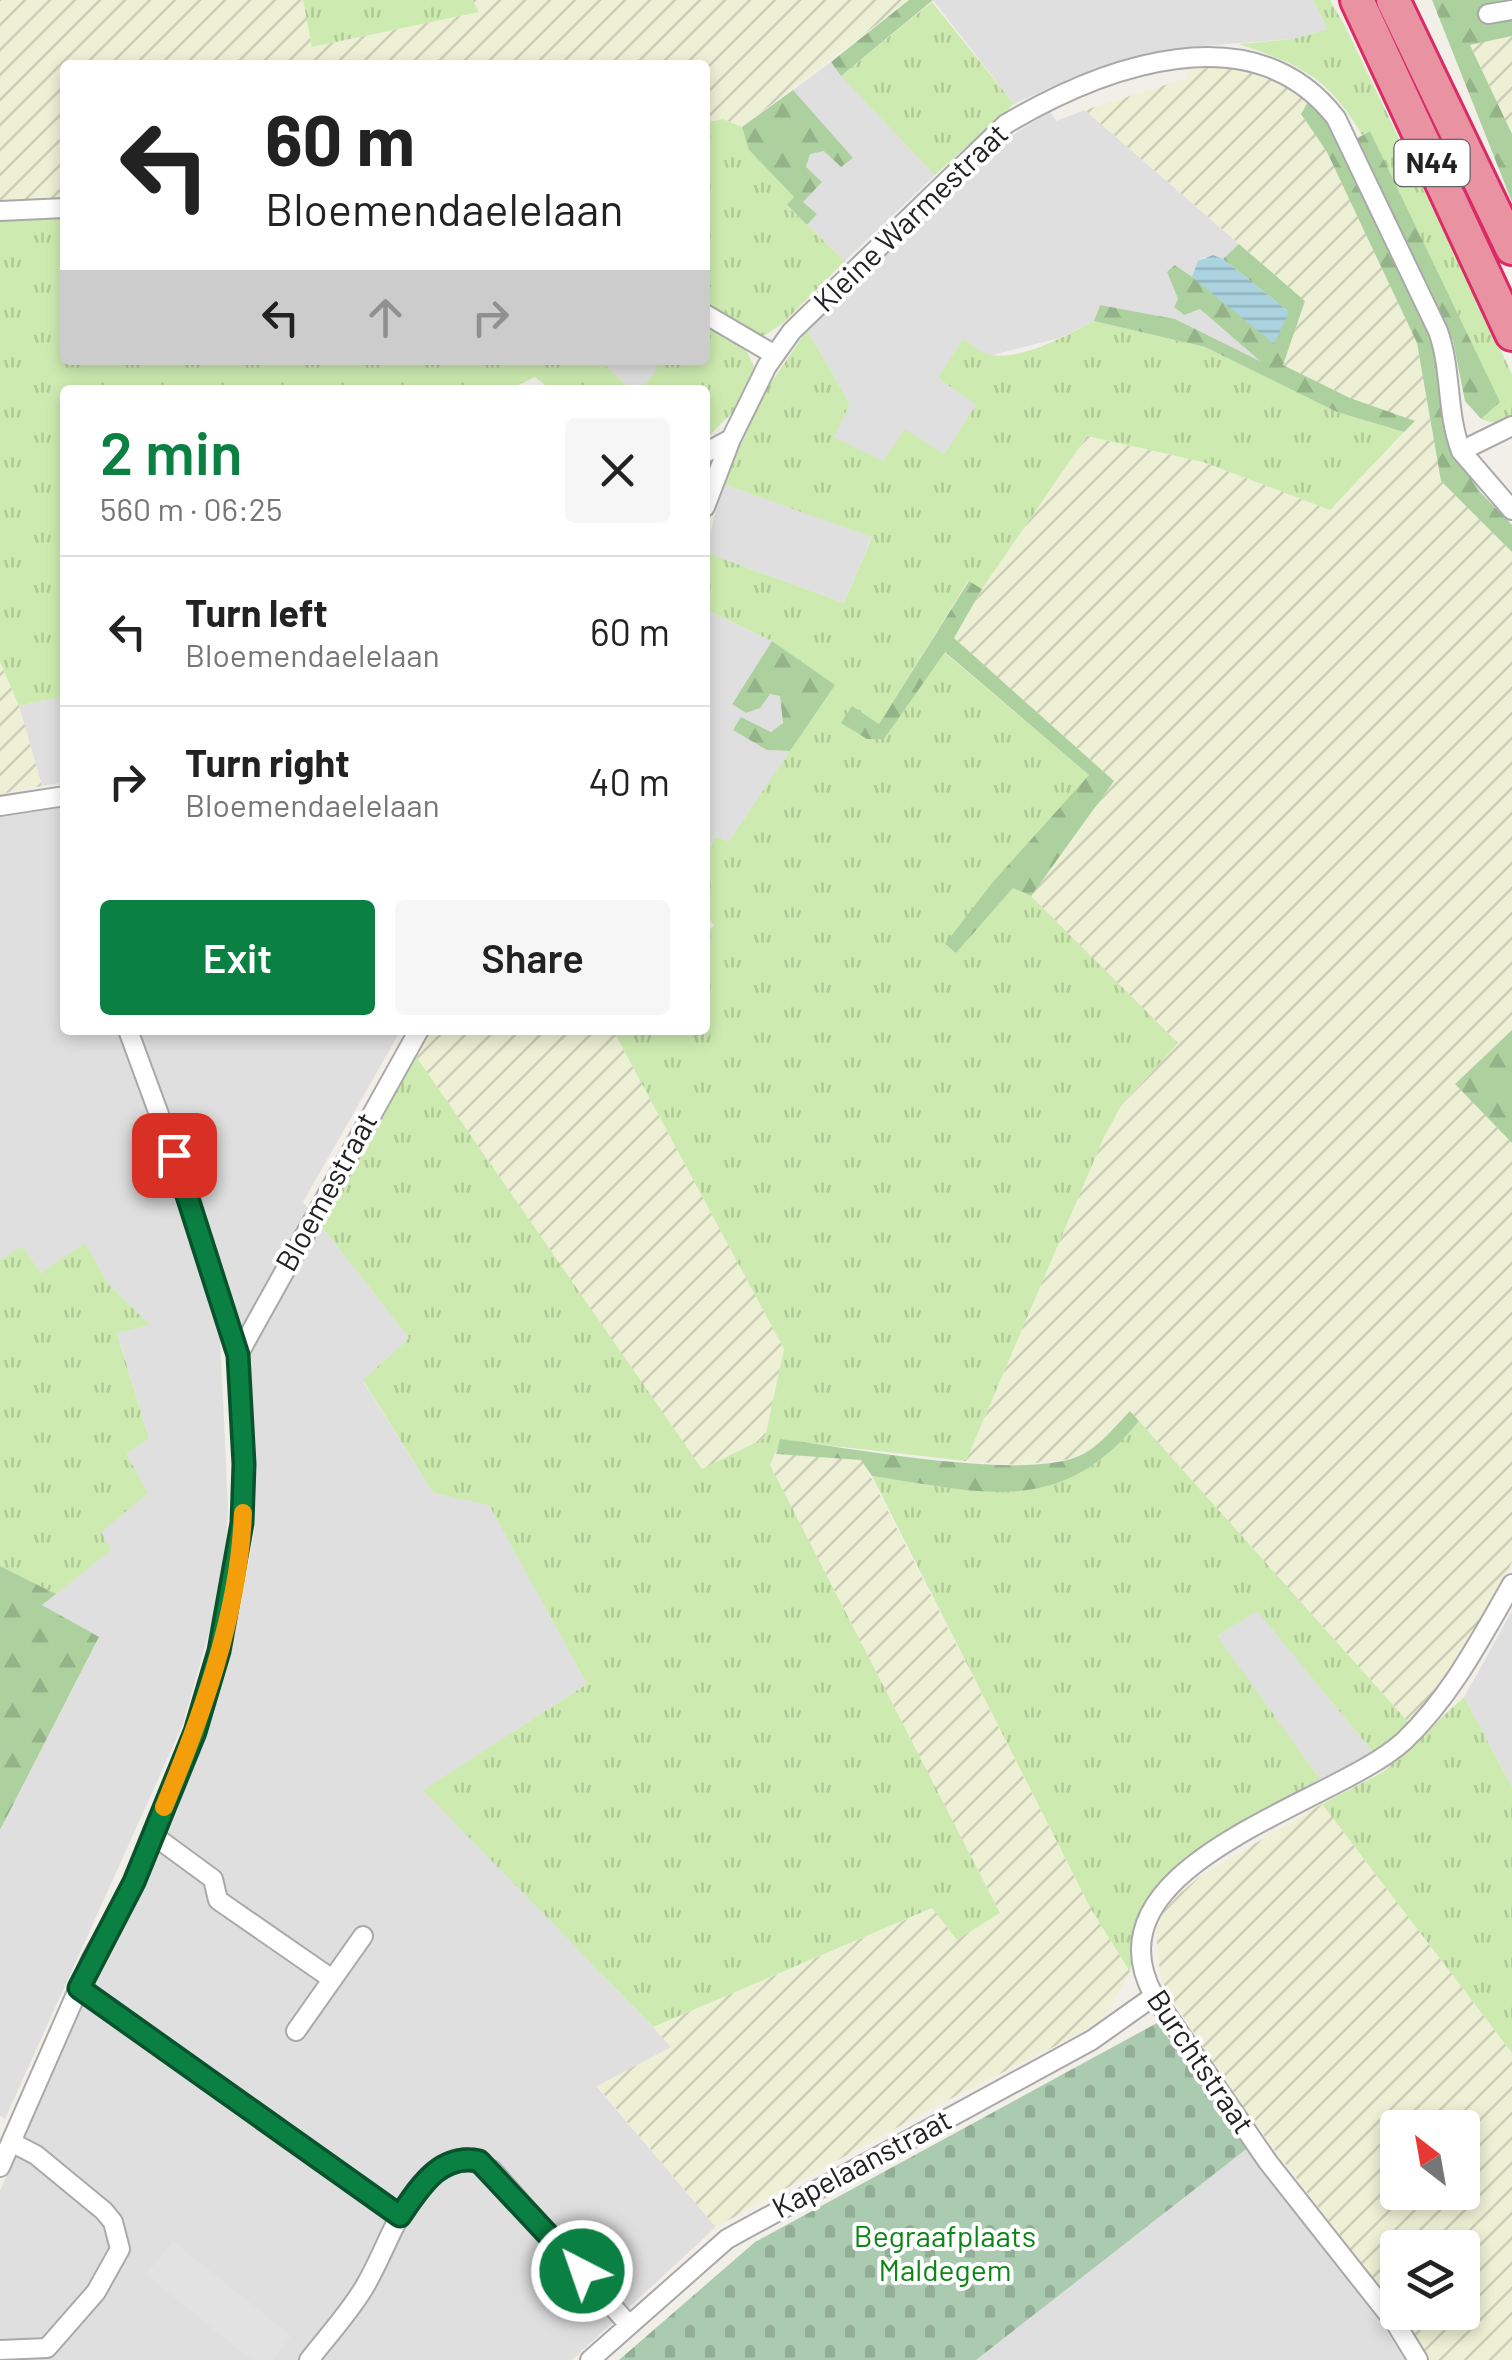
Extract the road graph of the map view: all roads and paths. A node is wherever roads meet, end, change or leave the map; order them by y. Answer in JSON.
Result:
{"nodes":[{"id":1,"x":1348,"y":0,"type":"edge"},
{"id":2,"x":1357,"y":0,"type":"edge"},
{"id":3,"x":1394,"y":0,"type":"edge"},
{"id":4,"x":1512,"y":10,"type":"edge"},
{"id":5,"x":1488,"y":14,"type":"dead end"},
{"id":6,"x":1379,"y":52,"type":"junction"},
{"id":7,"x":60,"y":208,"type":"edge"},
{"id":8,"x":0,"y":212,"type":"edge"},
{"id":9,"x":1512,"y":248,"type":"edge"},
{"id":10,"x":710,"y":317,"type":"edge"},
{"id":11,"x":1512,"y":334,"type":"edge"},
{"id":12,"x":774,"y":354,"type":"junction"},
{"id":13,"x":1512,"y":426,"type":"edge"},
{"id":14,"x":731,"y":439,"type":"junction"},
{"id":15,"x":710,"y":450,"type":"edge"},
{"id":16,"x":1460,"y":451,"type":"junction"},
{"id":17,"x":710,"y":494,"type":"edge"},
{"id":18,"x":1512,"y":510,"type":"edge"},
{"id":19,"x":60,"y":797,"type":"edge"},
{"id":20,"x":0,"y":806,"type":"edge"},
{"id":21,"x":130,"y":1035,"type":"edge"},
{"id":22,"x":416,"y":1035,"type":"edge"},
{"id":23,"x":238,"y":1355,"type":"junction"},
{"id":24,"x":1512,"y":1584,"type":"edge"},
{"id":25,"x":153,"y":1835,"type":"junction"},
{"id":26,"x":362,"y":1936,"type":"dead end"},
{"id":27,"x":332,"y":1979,"type":"junction"},
{"id":28,"x":79,"y":1988,"type":"junction"},
{"id":29,"x":1154,"y":1996,"type":"junction"},
{"id":30,"x":296,"y":2031,"type":"dead end"},
{"id":31,"x":11,"y":2142,"type":"junction"},
{"id":32,"x":0,"y":2167,"type":"edge"},
{"id":33,"x":400,"y":2216,"type":"junction"},
{"id":34,"x":629,"y":2325,"type":"junction"},
{"id":35,"x":0,"y":2350,"type":"edge"},
{"id":36,"x":309,"y":2360,"type":"edge"},
{"id":37,"x":590,"y":2360,"type":"edge"},
{"id":38,"x":1418,"y":2360,"type":"edge"}],
"edges":[{"from":1,"to":6,"type":"highway"},
{"from":2,"to":6,"type":"highway","number":"N44"},
{"from":3,"to":9,"type":"highway","number":"N44"},
{"from":4,"to":5,"type":"street"},
{"from":6,"to":11,"type":"highway","number":"N44"},
{"from":7,"to":8,"type":"street"},
{"from":10,"to":12,"type":"street"},
{"from":12,"to":14,"type":"street","name":"Kleine Warmestraat"},
{"from":12,"to":16,"type":"street","name":"Kleine Warmestraat"},
{"from":13,"to":16,"type":"street"},
{"from":14,"to":15,"type":"street"},
{"from":14,"to":17,"type":"street"},
{"from":16,"to":18,"type":"street"},
{"from":19,"to":20,"type":"street"},
{"from":21,"to":23,"type":"street"},
{"from":22,"to":23,"type":"street","name":"Bloemestraat"},
{"from":23,"to":25,"type":"street"},
{"from":24,"to":29,"type":"street","name":"Burchtstraat"},
{"from":25,"to":27,"type":"street"},
{"from":25,"to":28,"type":"street"},
{"from":26,"to":27,"type":"street"},
{"from":27,"to":30,"type":"street"},
{"from":28,"to":31,"type":"street"},
{"from":28,"to":33,"type":"street"},
{"from":29,"to":34,"type":"street","name":"Kapelaanstraat"},
{"from":29,"to":38,"type":"street","name":"Burchtstraat"},
{"from":31,"to":32,"type":"street"},
{"from":31,"to":35,"type":"street"},
{"from":33,"to":34,"type":"street"},
{"from":33,"to":36,"type":"street"},
{"from":34,"to":37,"type":"street","name":"Kapelaanstraat"}]}
